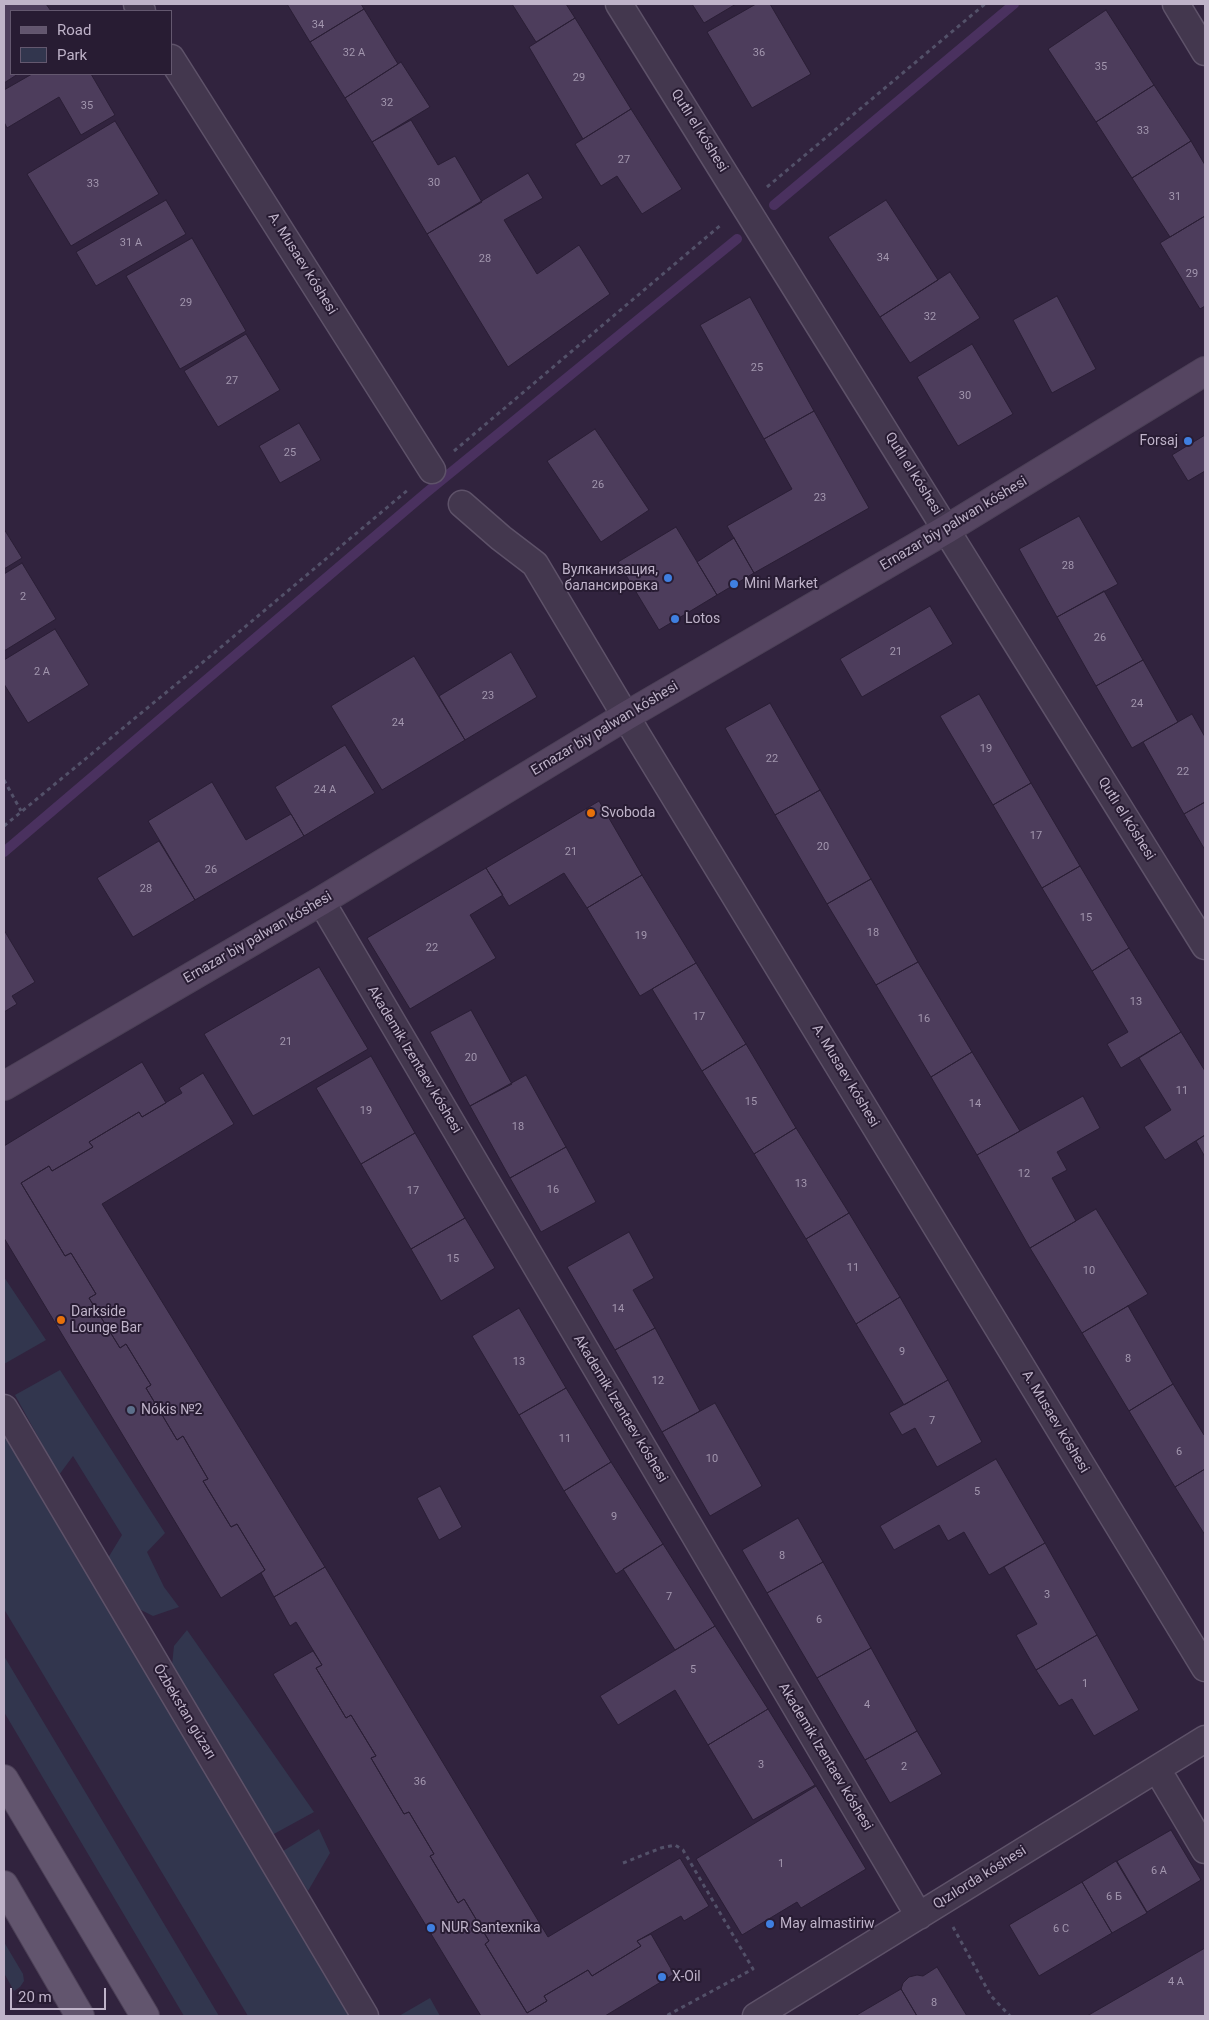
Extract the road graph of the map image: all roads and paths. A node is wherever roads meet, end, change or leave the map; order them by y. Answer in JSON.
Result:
{"nodes":[{"id":1,"x":619,"y":4,"type":"edge"},
{"id":2,"x":985,"y":4,"type":"edge"},
{"id":3,"x":1176,"y":4,"type":"edge"},
{"id":4,"x":1205,"y":52,"type":"edge"},
{"id":5,"x":172,"y":60,"type":"edge"},
{"id":6,"x":745,"y":205,"type":"junction"},
{"id":7,"x":1205,"y":371,"type":"edge"},
{"id":8,"x":432,"y":470,"type":"junction"},
{"id":9,"x":462,"y":504,"type":"dead end"},
{"id":10,"x":947,"y":529,"type":"junction"},
{"id":11,"x":626,"y":716,"type":"junction"},
{"id":12,"x":4,"y":780,"type":"edge"},
{"id":13,"x":21,"y":812,"type":"junction"},
{"id":14,"x":4,"y":826,"type":"edge"},
{"id":15,"x":321,"y":901,"type":"junction"},
{"id":16,"x":1205,"y":946,"type":"edge"},
{"id":17,"x":4,"y":1086,"type":"edge"},
{"id":18,"x":4,"y":1408,"type":"edge"},
{"id":19,"x":1205,"y":1668,"type":"edge"},
{"id":20,"x":1205,"y":1740,"type":"edge"},
{"id":21,"x":1157,"y":1769,"type":"junction"},
{"id":22,"x":4,"y":1779,"type":"edge"},
{"id":23,"x":1205,"y":1850,"type":"edge"},
{"id":24,"x":623,"y":1864,"type":"dead end"},
{"id":25,"x":4,"y":1885,"type":"edge"},
{"id":26,"x":929,"y":1909,"type":"junction"},
{"id":27,"x":80,"y":2016,"type":"edge"},
{"id":28,"x":145,"y":2016,"type":"edge"},
{"id":29,"x":365,"y":2016,"type":"edge"},
{"id":30,"x":666,"y":2016,"type":"edge"},
{"id":31,"x":756,"y":2016,"type":"edge"},
{"id":32,"x":1010,"y":2016,"type":"edge"}],
"edges":[{"from":1,"to":6,"type":"street","name":"Qutlı el kóshesi"},
{"from":2,"to":6,"type":"path"},
{"from":3,"to":4,"type":"street"},
{"from":5,"to":8,"type":"street","name":"A. Musaev kóshesi"},
{"from":6,"to":8,"type":"path"},
{"from":6,"to":10,"type":"street","name":"Qutlı el kóshesi"},
{"from":7,"to":10,"type":"street","name":"Ernazar biy palwan kóshesi"},
{"from":8,"to":13,"type":"path"},
{"from":9,"to":11,"type":"street","name":"A. Musaev kóshesi"},
{"from":10,"to":11,"type":"street","name":"Ernazar biy palwan kóshesi"},
{"from":10,"to":16,"type":"street","name":"Qutlı el kóshesi"},
{"from":11,"to":15,"type":"street","name":"Ernazar biy palwan kóshesi"},
{"from":11,"to":19,"type":"street","name":"A. Musaev kóshesi"},
{"from":12,"to":13,"type":"path"},
{"from":13,"to":14,"type":"path"},
{"from":15,"to":17,"type":"street","name":"Ernazar biy palwan kóshesi"},
{"from":15,"to":26,"type":"street","name":"Akademik Izentaev kóshesi"},
{"from":18,"to":29,"type":"street","name":"Ózbekstan gúzarı"},
{"from":20,"to":21,"type":"street","name":"Qızılorda kóshesi"},
{"from":21,"to":23,"type":"street"},
{"from":21,"to":26,"type":"street","name":"Qızılorda kóshesi"},
{"from":22,"to":28,"type":"main road"},
{"from":24,"to":30,"type":"path"},
{"from":25,"to":27,"type":"main road"},
{"from":26,"to":31,"type":"street","name":"Qızılorda kóshesi"},
{"from":26,"to":32,"type":"path"}]}
